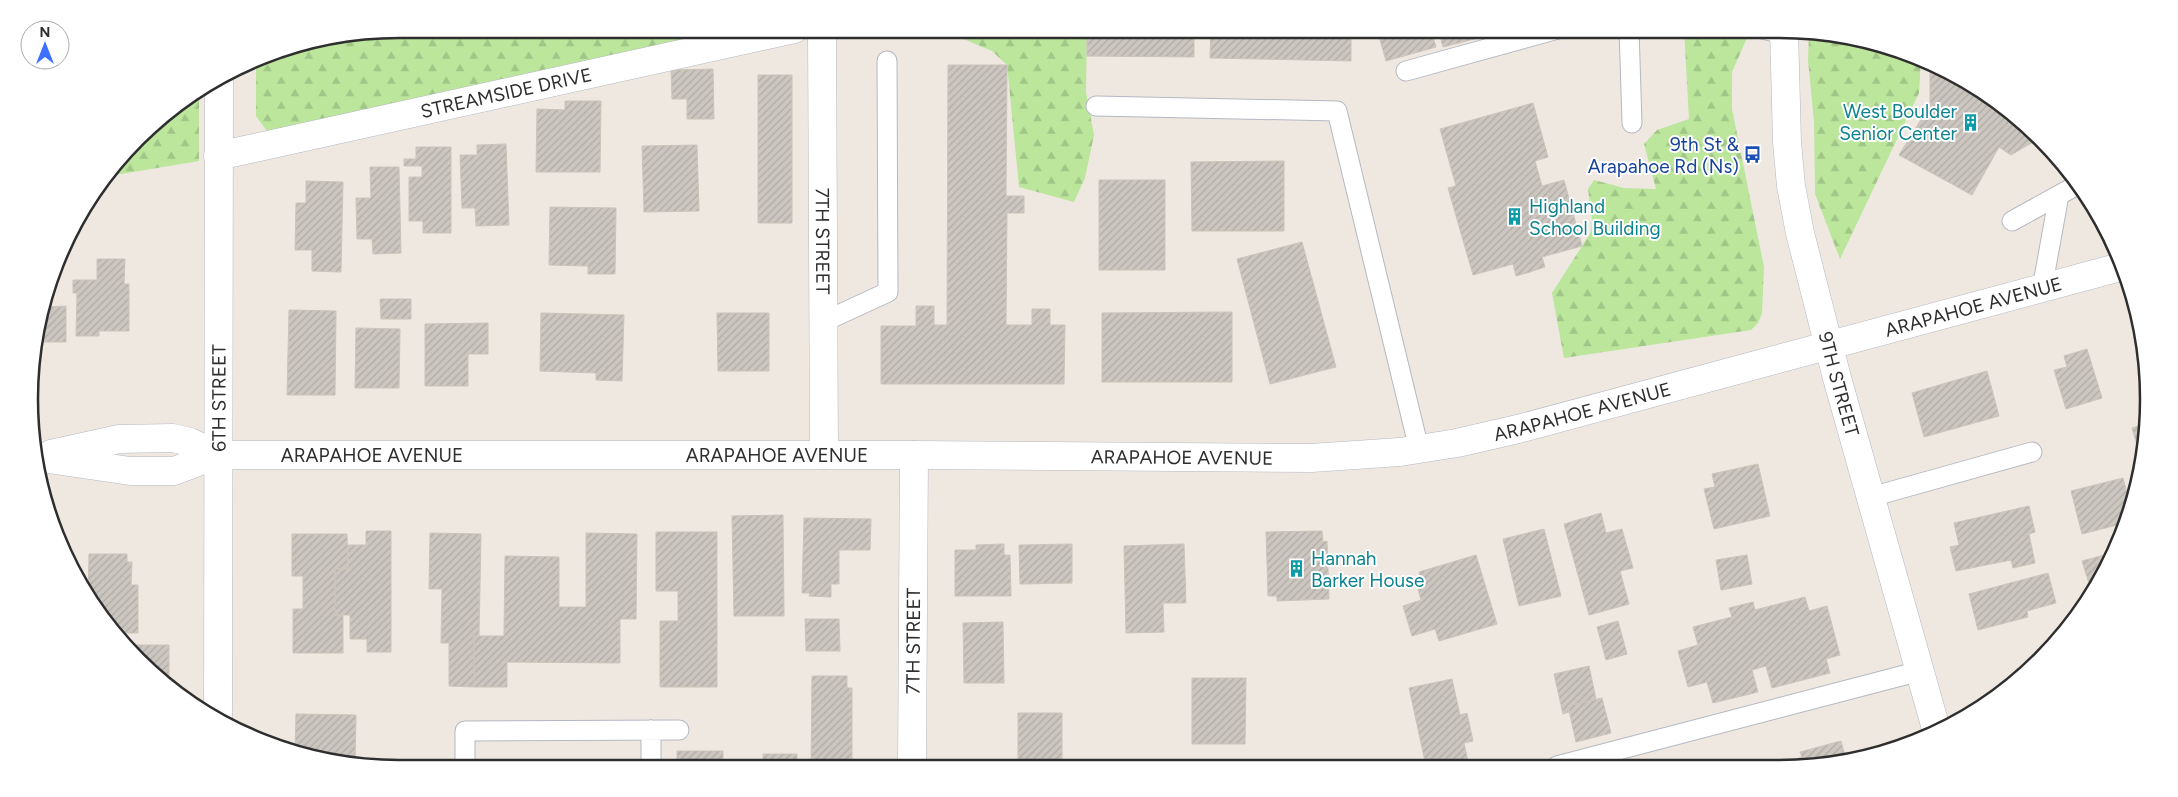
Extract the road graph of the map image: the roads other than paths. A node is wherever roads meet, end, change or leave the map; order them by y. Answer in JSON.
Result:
{"nodes":[{"id":1,"x":753,"y":38,"type":"edge"},
{"id":2,"x":822,"y":38,"type":"edge"},
{"id":3,"x":1525,"y":38,"type":"edge"},
{"id":4,"x":1628,"y":38,"type":"edge"},
{"id":5,"x":1778,"y":38,"type":"edge"},
{"id":6,"x":887,"y":62,"type":"dead end"},
{"id":7,"x":1406,"y":71,"type":"dead end"},
{"id":8,"x":220,"y":85,"type":"edge"},
{"id":9,"x":1096,"y":106,"type":"dead end"},
{"id":10,"x":1632,"y":123,"type":"dead end"},
{"id":11,"x":218,"y":156,"type":"junction"},
{"id":12,"x":2072,"y":188,"type":"edge"},
{"id":13,"x":2060,"y":195,"type":"junction"},
{"id":14,"x":2012,"y":221,"type":"dead end"},
{"id":15,"x":2116,"y":268,"type":"edge"},
{"id":16,"x":2042,"y":288,"type":"junction"},
{"id":17,"x":823,"y":322,"type":"junction"},
{"id":18,"x":1828,"y":346,"type":"junction"},
{"id":19,"x":1419,"y":449,"type":"junction"},
{"id":20,"x":2032,"y":452,"type":"dead end"},
{"id":21,"x":914,"y":455,"type":"junction"},
{"id":22,"x":42,"y":456,"type":"edge"},
{"id":23,"x":217,"y":456,"type":"junction"},
{"id":24,"x":824,"y":456,"type":"junction"},
{"id":25,"x":1871,"y":497,"type":"junction"},
{"id":26,"x":1920,"y":671,"type":"junction"},
{"id":27,"x":218,"y":711,"type":"edge"},
{"id":28,"x":1935,"y":724,"type":"edge"},
{"id":29,"x":651,"y":730,"type":"junction"},
{"id":30,"x":679,"y":730,"type":"dead end"},
{"id":31,"x":465,"y":760,"type":"edge"},
{"id":32,"x":651,"y":760,"type":"edge"},
{"id":33,"x":912,"y":760,"type":"edge"},
{"id":34,"x":1580,"y":760,"type":"edge"}],
"edges":[{"from":1,"to":11,"type":"street","name":"STREAMSIDE DRIVE"},
{"from":2,"to":17,"type":"street","name":"7TH STREET"},
{"from":3,"to":7,"type":"lane"},
{"from":4,"to":10,"type":"lane"},
{"from":5,"to":18,"type":"street","name":"9TH STREET"},
{"from":6,"to":17,"type":"lane"},
{"from":8,"to":11,"type":"street","name":"6TH STREET"},
{"from":9,"to":19,"type":"lane"},
{"from":11,"to":23,"type":"street","name":"6TH STREET"},
{"from":12,"to":13,"type":"lane"},
{"from":13,"to":14,"type":"lane"},
{"from":13,"to":16,"type":"lane"},
{"from":15,"to":16,"type":"street","name":"ARAPAHOE AVENUE"},
{"from":16,"to":18,"type":"street","name":"ARAPAHOE AVENUE"},
{"from":17,"to":24,"type":"street","name":"7TH STREET"},
{"from":18,"to":19,"type":"street","name":"ARAPAHOE AVENUE"},
{"from":18,"to":25,"type":"street","name":"9TH STREET"},
{"from":19,"to":21,"type":"street","name":"ARAPAHOE AVENUE"},
{"from":20,"to":25,"type":"lane"},
{"from":21,"to":24,"type":"street","name":"ARAPAHOE AVENUE"},
{"from":21,"to":33,"type":"street","name":"7TH STREET"},
{"from":22,"to":23,"type":"street","name":"ARAPAHOE AVENUE"},
{"from":23,"to":24,"type":"street","name":"ARAPAHOE AVENUE"},
{"from":23,"to":27,"type":"street","name":"6TH STREET"},
{"from":25,"to":26,"type":"street","name":"9TH STREET"},
{"from":26,"to":28,"type":"street","name":"9TH STREET"},
{"from":26,"to":34,"type":"lane"},
{"from":29,"to":30,"type":"lane"},
{"from":29,"to":31,"type":"lane"},
{"from":29,"to":32,"type":"lane"}]}
